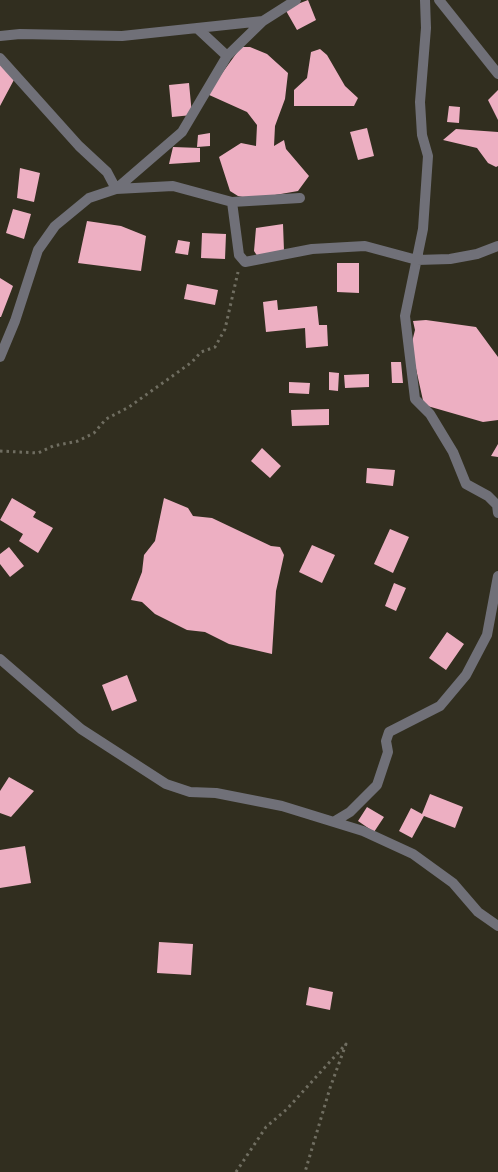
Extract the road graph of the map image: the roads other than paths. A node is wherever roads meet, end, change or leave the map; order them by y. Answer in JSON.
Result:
{"nodes":[{"id":1,"x":296,"y":0,"type":"edge"},
{"id":2,"x":425,"y":0,"type":"edge"},
{"id":3,"x":439,"y":0,"type":"edge"},
{"id":4,"x":262,"y":21,"type":"junction"},
{"id":5,"x":197,"y":28,"type":"junction"},
{"id":6,"x":0,"y":36,"type":"edge"},
{"id":7,"x":227,"y":56,"type":"junction"},
{"id":8,"x":0,"y":58,"type":"edge"},
{"id":9,"x":498,"y":74,"type":"edge"},
{"id":10,"x":116,"y":189,"type":"junction"},
{"id":11,"x":300,"y":198,"type":"dead end"},
{"id":12,"x":232,"y":202,"type":"junction"},
{"id":13,"x":498,"y":246,"type":"edge"},
{"id":14,"x":417,"y":260,"type":"junction"},
{"id":15,"x":0,"y":357,"type":"edge"},
{"id":16,"x":498,"y":513,"type":"edge"},
{"id":17,"x":498,"y":576,"type":"edge"},
{"id":18,"x":0,"y":659,"type":"edge"},
{"id":19,"x":335,"y":821,"type":"junction"},
{"id":20,"x":498,"y":926,"type":"edge"}],
"edges":[{"from":1,"to":4,"type":"street"},
{"from":2,"to":14,"type":"street"},
{"from":3,"to":9,"type":"street"},
{"from":4,"to":5,"type":"street"},
{"from":4,"to":7,"type":"street"},
{"from":5,"to":6,"type":"street"},
{"from":5,"to":7,"type":"street"},
{"from":7,"to":10,"type":"street"},
{"from":8,"to":10,"type":"street"},
{"from":10,"to":12,"type":"street"},
{"from":10,"to":15,"type":"street"},
{"from":11,"to":12,"type":"street"},
{"from":12,"to":14,"type":"street"},
{"from":13,"to":14,"type":"street"},
{"from":14,"to":16,"type":"street"},
{"from":17,"to":19,"type":"street"},
{"from":18,"to":19,"type":"street"},
{"from":19,"to":20,"type":"street"}]}
